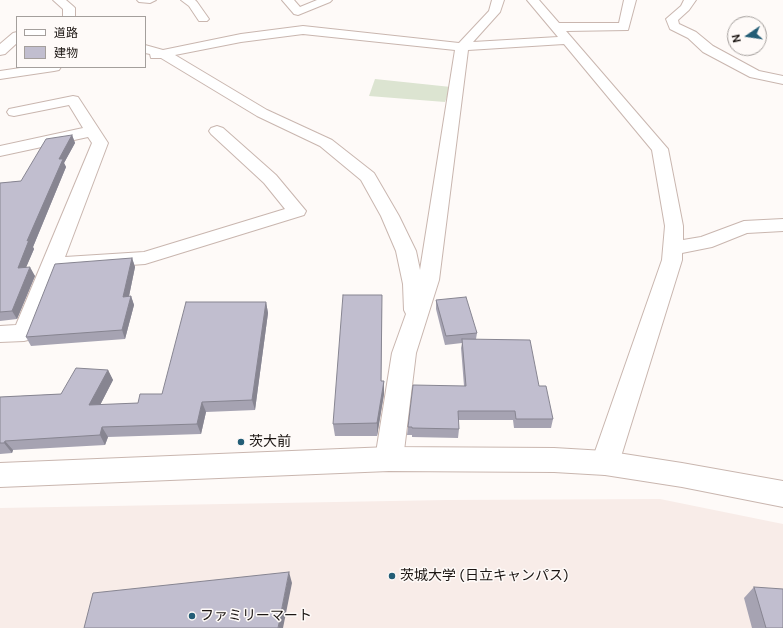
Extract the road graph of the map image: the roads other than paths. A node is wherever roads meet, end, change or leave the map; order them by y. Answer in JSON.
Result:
{"nodes":[{"id":1,"x":59,"y":0,"type":"edge"},
{"id":2,"x":143,"y":0,"type":"edge"},
{"id":3,"x":150,"y":0,"type":"edge"},
{"id":4,"x":187,"y":0,"type":"edge"},
{"id":5,"x":288,"y":0,"type":"edge"},
{"id":6,"x":326,"y":0,"type":"edge"},
{"id":7,"x":498,"y":0,"type":"edge"},
{"id":8,"x":533,"y":0,"type":"edge"},
{"id":9,"x":630,"y":0,"type":"edge"},
{"id":10,"x":690,"y":0,"type":"edge"},
{"id":11,"x":298,"y":12,"type":"junction"},
{"id":12,"x":70,"y":16,"type":"edge"},
{"id":13,"x":203,"y":19,"type":"dead end"},
{"id":14,"x":302,"y":30,"type":"junction"},
{"id":15,"x":561,"y":34,"type":"junction"},
{"id":16,"x":16,"y":37,"type":"edge"},
{"id":17,"x":462,"y":47,"type":"junction"},
{"id":18,"x":146,"y":49,"type":"edge"},
{"id":19,"x":0,"y":51,"type":"edge"},
{"id":20,"x":163,"y":54,"type":"junction"},
{"id":21,"x":146,"y":56,"type":"edge"},
{"id":22,"x":16,"y":66,"type":"edge"},
{"id":23,"x":0,"y":68,"type":"edge"},
{"id":24,"x":41,"y":68,"type":"edge"},
{"id":25,"x":28,"y":69,"type":"edge"},
{"id":26,"x":0,"y":75,"type":"edge"},
{"id":27,"x":783,"y":80,"type":"edge"},
{"id":28,"x":14,"y":112,"type":"dead end"},
{"id":29,"x":92,"y":131,"type":"junction"},
{"id":30,"x":217,"y":131,"type":"dead end"},
{"id":31,"x":0,"y":151,"type":"edge"},
{"id":32,"x":783,"y":226,"type":"edge"},
{"id":33,"x":673,"y":248,"type":"junction"},
{"id":34,"x":52,"y":264,"type":"junction"},
{"id":35,"x":416,"y":319,"type":"junction"},
{"id":36,"x":0,"y":334,"type":"edge"},
{"id":37,"x":389,"y":459,"type":"junction"},
{"id":38,"x":605,"y":463,"type":"junction"},
{"id":39,"x":0,"y":475,"type":"edge"},
{"id":40,"x":783,"y":494,"type":"edge"}],
"edges":[{"from":1,"to":12,"type":"street"},
{"from":2,"to":3,"type":"street"},
{"from":4,"to":13,"type":"street"},
{"from":5,"to":11,"type":"street"},
{"from":6,"to":11,"type":"street"},
{"from":7,"to":17,"type":"street"},
{"from":8,"to":15,"type":"street"},
{"from":9,"to":15,"type":"street"},
{"from":10,"to":27,"type":"street"},
{"from":11,"to":14,"type":"street"},
{"from":14,"to":17,"type":"street"},
{"from":14,"to":20,"type":"street"},
{"from":15,"to":17,"type":"street"},
{"from":15,"to":33,"type":"street"},
{"from":16,"to":19,"type":"street"},
{"from":17,"to":35,"type":"street"},
{"from":18,"to":20,"type":"street"},
{"from":20,"to":21,"type":"street"},
{"from":20,"to":35,"type":"street"},
{"from":22,"to":23,"type":"street"},
{"from":24,"to":25,"type":"street"},
{"from":25,"to":26,"type":"street"},
{"from":28,"to":29,"type":"street"},
{"from":29,"to":31,"type":"street"},
{"from":29,"to":34,"type":"street"},
{"from":30,"to":34,"type":"street"},
{"from":32,"to":33,"type":"street"},
{"from":33,"to":38,"type":"street"},
{"from":34,"to":36,"type":"street"},
{"from":35,"to":37,"type":"street"},
{"from":37,"to":38,"type":"street"},
{"from":37,"to":39,"type":"street"},
{"from":38,"to":40,"type":"street"}]}
